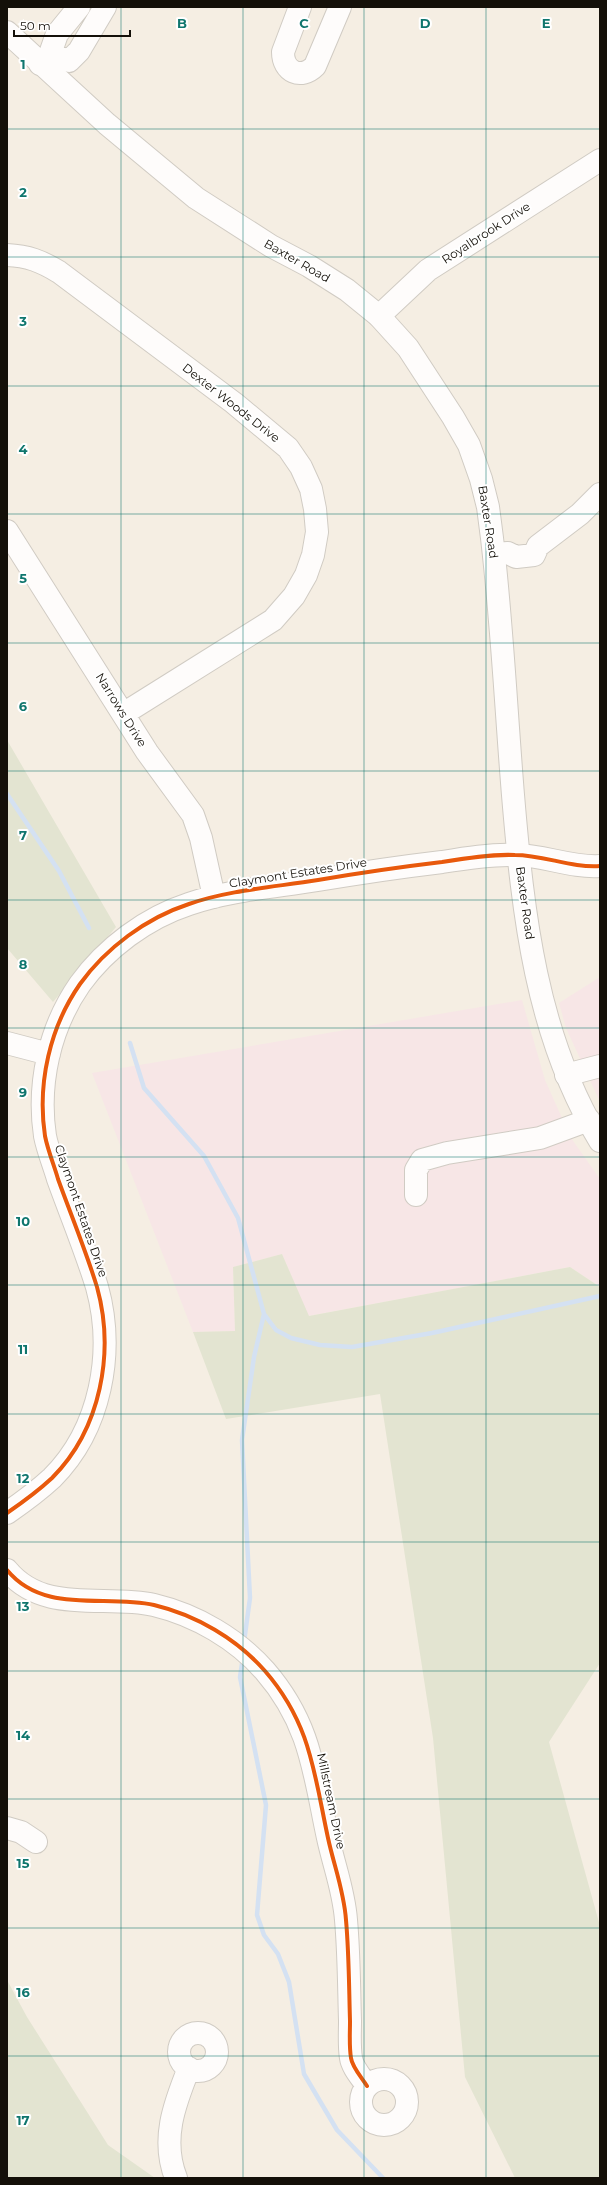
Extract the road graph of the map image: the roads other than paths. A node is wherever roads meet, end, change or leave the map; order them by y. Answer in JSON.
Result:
{"nodes":[{"id":1,"x":79,"y":7,"type":"edge"},
{"id":2,"x":106,"y":7,"type":"edge"},
{"id":3,"x":300,"y":7,"type":"edge"},
{"id":4,"x":340,"y":7,"type":"edge"},
{"id":5,"x":7,"y":32,"type":"edge"},
{"id":6,"x":45,"y":59,"type":"junction"},
{"id":7,"x":600,"y":160,"type":"edge"},
{"id":8,"x":7,"y":255,"type":"edge"},
{"id":9,"x":378,"y":316,"type":"junction"},
{"id":10,"x":600,"y":494,"type":"edge"},
{"id":11,"x":7,"y":531,"type":"edge"},
{"id":12,"x":501,"y":554,"type":"junction"},
{"id":13,"x":123,"y":714,"type":"junction"},
{"id":14,"x":518,"y":855,"type":"junction"},
{"id":15,"x":600,"y":866,"type":"edge"},
{"id":16,"x":214,"y":897,"type":"junction"},
{"id":17,"x":7,"y":1043,"type":"edge"},
{"id":18,"x":49,"y":1054,"type":"junction"},
{"id":19,"x":600,"y":1066,"type":"edge"},
{"id":20,"x":566,"y":1075,"type":"junction"},
{"id":21,"x":589,"y":1120,"type":"junction"},
{"id":22,"x":600,"y":1141,"type":"edge"},
{"id":23,"x":416,"y":1196,"type":"dead end"},
{"id":24,"x":7,"y":1513,"type":"edge"},
{"id":25,"x":7,"y":1570,"type":"edge"},
{"id":26,"x":7,"y":1828,"type":"edge"},
{"id":27,"x":36,"y":1842,"type":"dead end"},
{"id":28,"x":189,"y":2068,"type":"dead end"},
{"id":29,"x":367,"y":2086,"type":"dead end"},
{"id":30,"x":176,"y":2178,"type":"edge"}],
"edges":[{"from":1,"to":6,"type":"street"},
{"from":2,"to":6,"type":"street"},
{"from":3,"to":4,"type":"street"},
{"from":5,"to":6,"type":"street","name":"Baxter Road"},
{"from":6,"to":9,"type":"street","name":"Baxter Road"},
{"from":7,"to":9,"type":"street","name":"Royalbrook Drive"},
{"from":8,"to":13,"type":"street","name":"Dexter Woods Drive"},
{"from":9,"to":12,"type":"street","name":"Baxter Road"},
{"from":10,"to":12,"type":"street"},
{"from":11,"to":13,"type":"street","name":"Narrows Drive"},
{"from":12,"to":14,"type":"street","name":"Baxter Road"},
{"from":13,"to":16,"type":"street","name":"Narrows Drive"},
{"from":14,"to":15,"type":"street","name":"Claymont Estates Drive"},
{"from":14,"to":16,"type":"street","name":"Claymont Estates Drive"},
{"from":14,"to":20,"type":"street","name":"Baxter Road"},
{"from":16,"to":18,"type":"street","name":"Claymont Estates Drive"},
{"from":17,"to":18,"type":"street"},
{"from":18,"to":24,"type":"street","name":"Claymont Estates Drive"},
{"from":19,"to":20,"type":"street"},
{"from":20,"to":21,"type":"street","name":"Baxter Road"},
{"from":21,"to":22,"type":"street","name":"Baxter Road"},
{"from":21,"to":23,"type":"street"},
{"from":25,"to":29,"type":"street","name":"Millstream Drive"},
{"from":26,"to":27,"type":"street"},
{"from":28,"to":30,"type":"street"}]}
